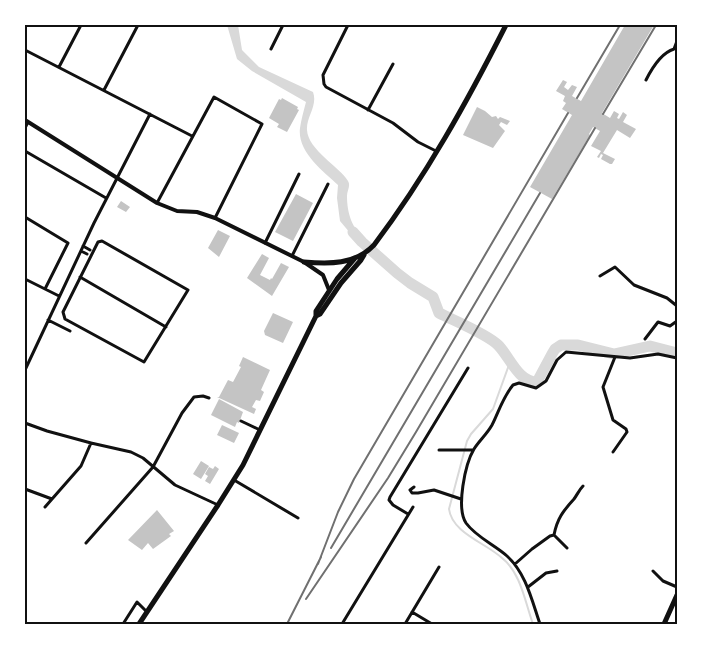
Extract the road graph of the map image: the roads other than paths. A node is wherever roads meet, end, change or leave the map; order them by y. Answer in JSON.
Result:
{"nodes":[{"id":1,"x":81,"y":25,"type":"edge"},
{"id":2,"x":138,"y":25,"type":"edge"},
{"id":3,"x":283,"y":25,"type":"edge"},
{"id":4,"x":506,"y":25,"type":"edge"},
{"id":5,"x":348,"y":26,"type":"edge"},
{"id":6,"x":677,"y":41,"type":"edge"},
{"id":7,"x":271,"y":49,"type":"dead end"},
{"id":8,"x":25,"y":50,"type":"edge"},
{"id":9,"x":393,"y":64,"type":"dead end"},
{"id":10,"x":59,"y":67,"type":"junction"},
{"id":11,"x":646,"y":80,"type":"dead end"},
{"id":12,"x":104,"y":90,"type":"junction"},
{"id":13,"x":368,"y":110,"type":"junction"},
{"id":14,"x":150,"y":114,"type":"junction"},
{"id":15,"x":27,"y":120,"type":"edge"},
{"id":16,"x":25,"y":128,"type":"edge"},
{"id":17,"x":192,"y":136,"type":"junction"},
{"id":18,"x":25,"y":151,"type":"edge"},
{"id":19,"x":437,"y":152,"type":"junction"},
{"id":20,"x":299,"y":174,"type":"dead end"},
{"id":21,"x":116,"y":178,"type":"junction"},
{"id":22,"x":328,"y":184,"type":"dead end"},
{"id":23,"x":106,"y":198,"type":"junction"},
{"id":24,"x":157,"y":203,"type":"junction"},
{"id":25,"x":25,"y":217,"type":"edge"},
{"id":26,"x":215,"y":218,"type":"junction"},
{"id":27,"x":265,"y":243,"type":"junction"},
{"id":28,"x":83,"y":246,"type":"junction"},
{"id":29,"x":81,"y":251,"type":"junction"},
{"id":30,"x":90,"y":253,"type":"junction"},
{"id":31,"x":364,"y":254,"type":"junction"},
{"id":32,"x":292,"y":256,"type":"junction"},
{"id":33,"x":355,"y":258,"type":"junction"},
{"id":34,"x":304,"y":262,"type":"junction"},
{"id":35,"x":600,"y":276,"type":"dead end"},
{"id":36,"x":80,"y":277,"type":"junction"},
{"id":37,"x":25,"y":279,"type":"edge"},
{"id":38,"x":45,"y":289,"type":"junction"},
{"id":39,"x":329,"y":290,"type":"junction"},
{"id":40,"x":58,"y":296,"type":"junction"},
{"id":41,"x":677,"y":306,"type":"edge"},
{"id":42,"x":316,"y":316,"type":"junction"},
{"id":43,"x":48,"y":320,"type":"junction"},
{"id":44,"x":677,"y":321,"type":"edge"},
{"id":45,"x":166,"y":327,"type":"junction"},
{"id":46,"x":70,"y":331,"type":"dead end"},
{"id":47,"x":644,"y":339,"type":"dead end"},
{"id":48,"x":615,"y":357,"type":"junction"},
{"id":49,"x":677,"y":358,"type":"edge"},
{"id":50,"x":468,"y":368,"type":"dead end"},
{"id":51,"x":25,"y":370,"type":"edge"},
{"id":52,"x":209,"y":398,"type":"dead end"},
{"id":53,"x":241,"y":421,"type":"dead end"},
{"id":54,"x":25,"y":423,"type":"edge"},
{"id":55,"x":261,"y":430,"type":"junction"},
{"id":56,"x":91,"y":443,"type":"junction"},
{"id":57,"x":439,"y":450,"type":"dead end"},
{"id":58,"x":472,"y":450,"type":"junction"},
{"id":59,"x":613,"y":452,"type":"dead end"},
{"id":60,"x":153,"y":467,"type":"junction"},
{"id":61,"x":234,"y":480,"type":"junction"},
{"id":62,"x":583,"y":486,"type":"dead end"},
{"id":63,"x":414,"y":487,"type":"dead end"},
{"id":64,"x":25,"y":489,"type":"edge"},
{"id":65,"x":52,"y":498,"type":"junction"},
{"id":66,"x":460,"y":499,"type":"junction"},
{"id":67,"x":218,"y":505,"type":"junction"},
{"id":68,"x":44,"y":507,"type":"dead end"},
{"id":69,"x":413,"y":507,"type":"dead end"},
{"id":70,"x":408,"y":514,"type":"junction"},
{"id":71,"x":298,"y":518,"type":"dead end"},
{"id":72,"x":554,"y":535,"type":"junction"},
{"id":73,"x":86,"y":542,"type":"dead end"},
{"id":74,"x":567,"y":548,"type":"dead end"},
{"id":75,"x":515,"y":564,"type":"junction"},
{"id":76,"x":439,"y":567,"type":"dead end"},
{"id":77,"x":557,"y":571,"type":"dead end"},
{"id":78,"x":653,"y":571,"type":"dead end"},
{"id":79,"x":677,"y":586,"type":"edge"},
{"id":80,"x":528,"y":587,"type":"junction"},
{"id":81,"x":677,"y":595,"type":"edge"},
{"id":82,"x":147,"y":612,"type":"junction"},
{"id":83,"x":412,"y":612,"type":"junction"},
{"id":84,"x":123,"y":624,"type":"edge"},
{"id":85,"x":139,"y":624,"type":"edge"},
{"id":86,"x":342,"y":624,"type":"edge"},
{"id":87,"x":405,"y":624,"type":"edge"},
{"id":88,"x":432,"y":624,"type":"edge"},
{"id":89,"x":540,"y":624,"type":"edge"},
{"id":90,"x":664,"y":624,"type":"edge"}],
"edges":[{"from":1,"to":10,"type":"street"},
{"from":2,"to":12,"type":"street"},
{"from":3,"to":7,"type":"street"},
{"from":4,"to":19,"type":"main road"},
{"from":5,"to":13,"type":"street"},
{"from":6,"to":11,"type":"street"},
{"from":8,"to":10,"type":"street"},
{"from":9,"to":13,"type":"street"},
{"from":10,"to":12,"type":"street"},
{"from":12,"to":14,"type":"street"},
{"from":13,"to":19,"type":"street"},
{"from":14,"to":17,"type":"street"},
{"from":14,"to":21,"type":"street"},
{"from":15,"to":16,"type":"street"},
{"from":15,"to":21,"type":"street"},
{"from":17,"to":24,"type":"street"},
{"from":17,"to":26,"type":"street"},
{"from":18,"to":23,"type":"street"},
{"from":19,"to":31,"type":"main road"},
{"from":20,"to":27,"type":"street"},
{"from":21,"to":23,"type":"street"},
{"from":21,"to":24,"type":"street"},
{"from":22,"to":32,"type":"street"},
{"from":23,"to":28,"type":"street"},
{"from":24,"to":26,"type":"street"},
{"from":25,"to":38,"type":"street"},
{"from":26,"to":27,"type":"street"},
{"from":27,"to":32,"type":"street"},
{"from":28,"to":29,"type":"street"},
{"from":28,"to":30,"type":"street"},
{"from":29,"to":30,"type":"street"},
{"from":29,"to":40,"type":"street"},
{"from":30,"to":36,"type":"street"},
{"from":30,"to":45,"type":"street"},
{"from":31,"to":33,"type":"main road"},
{"from":31,"to":42,"type":"main road"},
{"from":32,"to":34,"type":"street"},
{"from":33,"to":34,"type":"main road"},
{"from":33,"to":39,"type":"main road"},
{"from":34,"to":39,"type":"street"},
{"from":35,"to":41,"type":"street"},
{"from":36,"to":45,"type":"street"},
{"from":36,"to":45,"type":"street"},
{"from":37,"to":38,"type":"street"},
{"from":38,"to":40,"type":"street"},
{"from":39,"to":42,"type":"main road"},
{"from":40,"to":43,"type":"street"},
{"from":42,"to":55,"type":"main road"},
{"from":43,"to":46,"type":"street"},
{"from":43,"to":51,"type":"street"},
{"from":44,"to":47,"type":"street"},
{"from":48,"to":49,"type":"street"},
{"from":48,"to":58,"type":"street"},
{"from":48,"to":59,"type":"street"},
{"from":50,"to":70,"type":"street"},
{"from":52,"to":60,"type":"street"},
{"from":53,"to":55,"type":"street"},
{"from":54,"to":56,"type":"street"},
{"from":55,"to":61,"type":"main road"},
{"from":56,"to":60,"type":"street"},
{"from":56,"to":65,"type":"street"},
{"from":57,"to":58,"type":"street"},
{"from":58,"to":66,"type":"street"},
{"from":60,"to":67,"type":"street"},
{"from":60,"to":73,"type":"street"},
{"from":61,"to":67,"type":"main road"},
{"from":61,"to":71,"type":"street"},
{"from":62,"to":72,"type":"street"},
{"from":63,"to":66,"type":"street"},
{"from":64,"to":65,"type":"street"},
{"from":65,"to":68,"type":"street"},
{"from":66,"to":75,"type":"street"},
{"from":67,"to":82,"type":"main road"},
{"from":69,"to":70,"type":"street"},
{"from":70,"to":86,"type":"street"},
{"from":72,"to":74,"type":"street"},
{"from":72,"to":75,"type":"street"},
{"from":75,"to":80,"type":"street"},
{"from":76,"to":83,"type":"street"},
{"from":77,"to":80,"type":"street"},
{"from":78,"to":79,"type":"street"},
{"from":80,"to":89,"type":"street"},
{"from":81,"to":90,"type":"main road"},
{"from":82,"to":84,"type":"street"},
{"from":82,"to":85,"type":"main road"},
{"from":83,"to":87,"type":"street"},
{"from":83,"to":88,"type":"street"}]}
